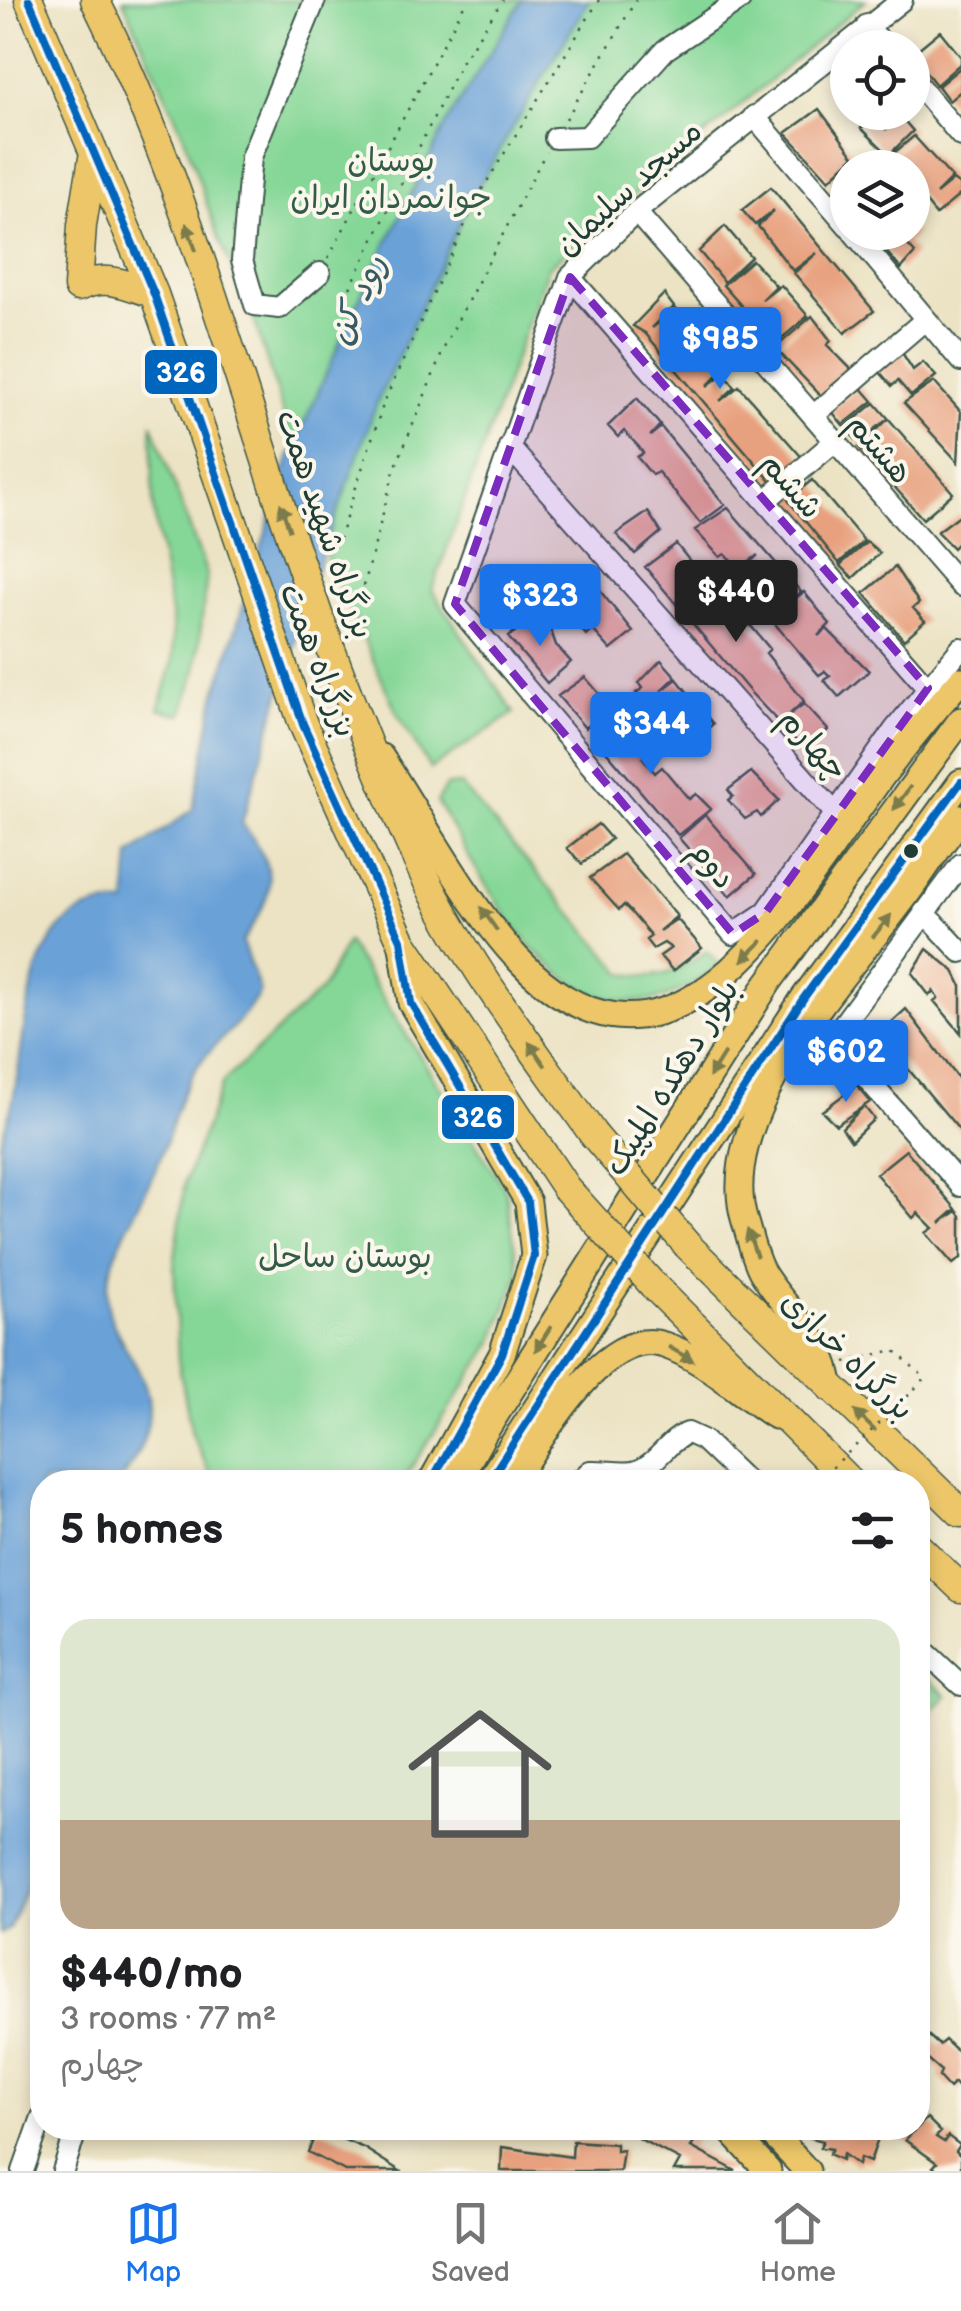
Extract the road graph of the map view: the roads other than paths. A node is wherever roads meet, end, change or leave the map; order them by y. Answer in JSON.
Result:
{"nodes":[{"id":1,"x":29,"y":0,"type":"edge"},
{"id":2,"x":95,"y":0,"type":"edge"},
{"id":3,"x":315,"y":0,"type":"edge"},
{"id":4,"x":740,"y":0,"type":"edge"},
{"id":5,"x":902,"y":0,"type":"edge"},
{"id":6,"x":867,"y":25,"type":"junction"},
{"id":7,"x":871,"y":30,"type":"edge"},
{"id":8,"x":930,"y":99,"type":"edge"},
{"id":9,"x":754,"y":116,"type":"junction"},
{"id":10,"x":961,"y":136,"type":"edge"},
{"id":11,"x":555,"y":138,"type":"road end"},
{"id":12,"x":94,"y":157,"type":"junction"},
{"id":13,"x":830,"y":205,"type":"edge"},
{"id":14,"x":636,"y":212,"type":"junction"},
{"id":15,"x":868,"y":250,"type":"edge"},
{"id":16,"x":320,"y":273,"type":"road end"},
{"id":17,"x":570,"y":277,"type":"junction"},
{"id":18,"x":154,"y":294,"type":"junction"},
{"id":19,"x":926,"y":319,"type":"junction"},
{"id":20,"x":961,"y":361,"type":"edge"},
{"id":21,"x":813,"y":416,"type":"junction"},
{"id":22,"x":835,"y":441,"type":"junction"},
{"id":23,"x":509,"y":448,"type":"junction"},
{"id":24,"x":765,"y":501,"type":"junction"},
{"id":25,"x":961,"y":586,"type":"edge"},
{"id":26,"x":455,"y":604,"type":"joint"},
{"id":27,"x":961,"y":648,"type":"edge"},
{"id":28,"x":961,"y":680,"type":"edge"},
{"id":29,"x":928,"y":688,"type":"junction"},
{"id":30,"x":961,"y":720,"type":"edge"},
{"id":31,"x":369,"y":739,"type":"junction"},
{"id":32,"x":961,"y":782,"type":"edge"},
{"id":33,"x":834,"y":812,"type":"junction"},
{"id":34,"x":961,"y":818,"type":"edge"},
{"id":35,"x":961,"y":864,"type":"edge"},
{"id":36,"x":924,"y":912,"type":"junction"},
{"id":37,"x":401,"y":940,"type":"junction"},
{"id":38,"x":961,"y":952,"type":"edge"},
{"id":39,"x":961,"y":1186,"type":"edge"},
{"id":40,"x":688,"y":1246,"type":"joint"},
{"id":41,"x":830,"y":1377,"type":"junction"},
{"id":42,"x":790,"y":1424,"type":"junction"},
{"id":43,"x":438,"y":1470,"type":"edge"},
{"id":44,"x":464,"y":1470,"type":"edge"},
{"id":45,"x":496,"y":1470,"type":"edge"},
{"id":46,"x":520,"y":1470,"type":"edge"},
{"id":47,"x":639,"y":1470,"type":"edge"},
{"id":48,"x":734,"y":1470,"type":"edge"},
{"id":49,"x":838,"y":1470,"type":"edge"},
{"id":50,"x":920,"y":1470,"type":"edge"},
{"id":51,"x":930,"y":1481,"type":"edge"},
{"id":52,"x":961,"y":1513,"type":"edge"},
{"id":53,"x":930,"y":1558,"type":"edge"},
{"id":54,"x":961,"y":1588,"type":"edge"},
{"id":55,"x":930,"y":1655,"type":"edge"},
{"id":56,"x":961,"y":1685,"type":"edge"},
{"id":57,"x":33,"y":2140,"type":"edge"},
{"id":58,"x":73,"y":2140,"type":"edge"},
{"id":59,"x":739,"y":2140,"type":"edge"},
{"id":60,"x":778,"y":2140,"type":"edge"},
{"id":61,"x":22,"y":2171,"type":"edge"},
{"id":62,"x":63,"y":2171,"type":"edge"},
{"id":63,"x":768,"y":2171,"type":"edge"},
{"id":64,"x":806,"y":2171,"type":"edge"}],
"edges":[{"from":1,"to":12,"type":"highway","name":"بزرگراه همت"},
{"from":31,"to":2,"type":"highway","name":"بزرگراه شهید همت","one_way":true},
{"from":3,"to":16,"type":"street"},
{"from":4,"to":11,"type":"street"},
{"from":5,"to":6,"type":"street","name":"مسجد سلیمان"},
{"from":6,"to":7,"type":"street"},
{"from":6,"to":9,"type":"street","name":"مسجد سلیمان"},
{"from":8,"to":10,"type":"street"},
{"from":9,"to":13,"type":"street"},
{"from":9,"to":14,"type":"street","name":"مسجد سلیمان"},
{"from":12,"to":18,"type":"highway","name":"بزرگراه همت"},
{"from":12,"to":18,"type":"highway"},
{"from":14,"to":17,"type":"street","name":"مسجد سلیمان"},
{"from":14,"to":21,"type":"street","name":"هشتم"},
{"from":15,"to":19,"type":"street"},
{"from":17,"to":23,"type":"street","name":"مسجد سلیمان"},
{"from":17,"to":24,"type":"street","name":"ششم"},
{"from":18,"to":37,"type":"highway","name":"بزرگراه همت"},
{"from":19,"to":20,"type":"street"},
{"from":19,"to":21,"type":"street"},
{"from":21,"to":22,"type":"street","name":"هشتم"},
{"from":22,"to":24,"type":"street"},
{"from":22,"to":25,"type":"street","name":"هشتم"},
{"from":23,"to":26,"type":"street","name":"مسجد سلیمان"},
{"from":23,"to":33,"type":"street","name":"چهارم"},
{"from":24,"to":29,"type":"street","name":"ششم"},
{"from":26,"to":33,"type":"street","name":"دوم"},
{"from":27,"to":29,"type":"street"},
{"from":28,"to":31,"type":"main road","one_way":true},
{"from":29,"to":33,"type":"street"},
{"from":30,"to":44,"type":"main road","name":"بلوار دهکده المپیک","one_way":true},
{"from":40,"to":31,"type":"highway","name":"بزرگراه همت","one_way":true,"bridge":true},
{"from":32,"to":45,"type":"main road","name":"بلوار دهکده المپیک"},
{"from":41,"to":34,"type":"main road","one_way":true},
{"from":35,"to":36,"type":"street"},
{"from":36,"to":38,"type":"street"},
{"from":36,"to":39,"type":"street"},
{"from":37,"to":42,"type":"highway","name":"بزرگراه همت","bridge":true},
{"from":37,"to":43,"type":"main road"},
{"from":40,"to":41,"type":"highway","name":"بزرگراه خرازی"},
{"from":50,"to":41,"type":"highway","name":"بزرگراه خرازی","one_way":true},
{"from":46,"to":42,"type":"main road","one_way":true},
{"from":42,"to":49,"type":"highway"},
{"from":47,"to":48,"type":"street"},
{"from":52,"to":51,"type":"highway","name":"بزرگراه خرازی","one_way":true},
{"from":53,"to":54,"type":"highway"},
{"from":55,"to":56,"type":"street"},
{"from":57,"to":61,"type":"street"},
{"from":58,"to":62,"type":"street"},
{"from":59,"to":63,"type":"main road"},
{"from":60,"to":64,"type":"main road"}]}
